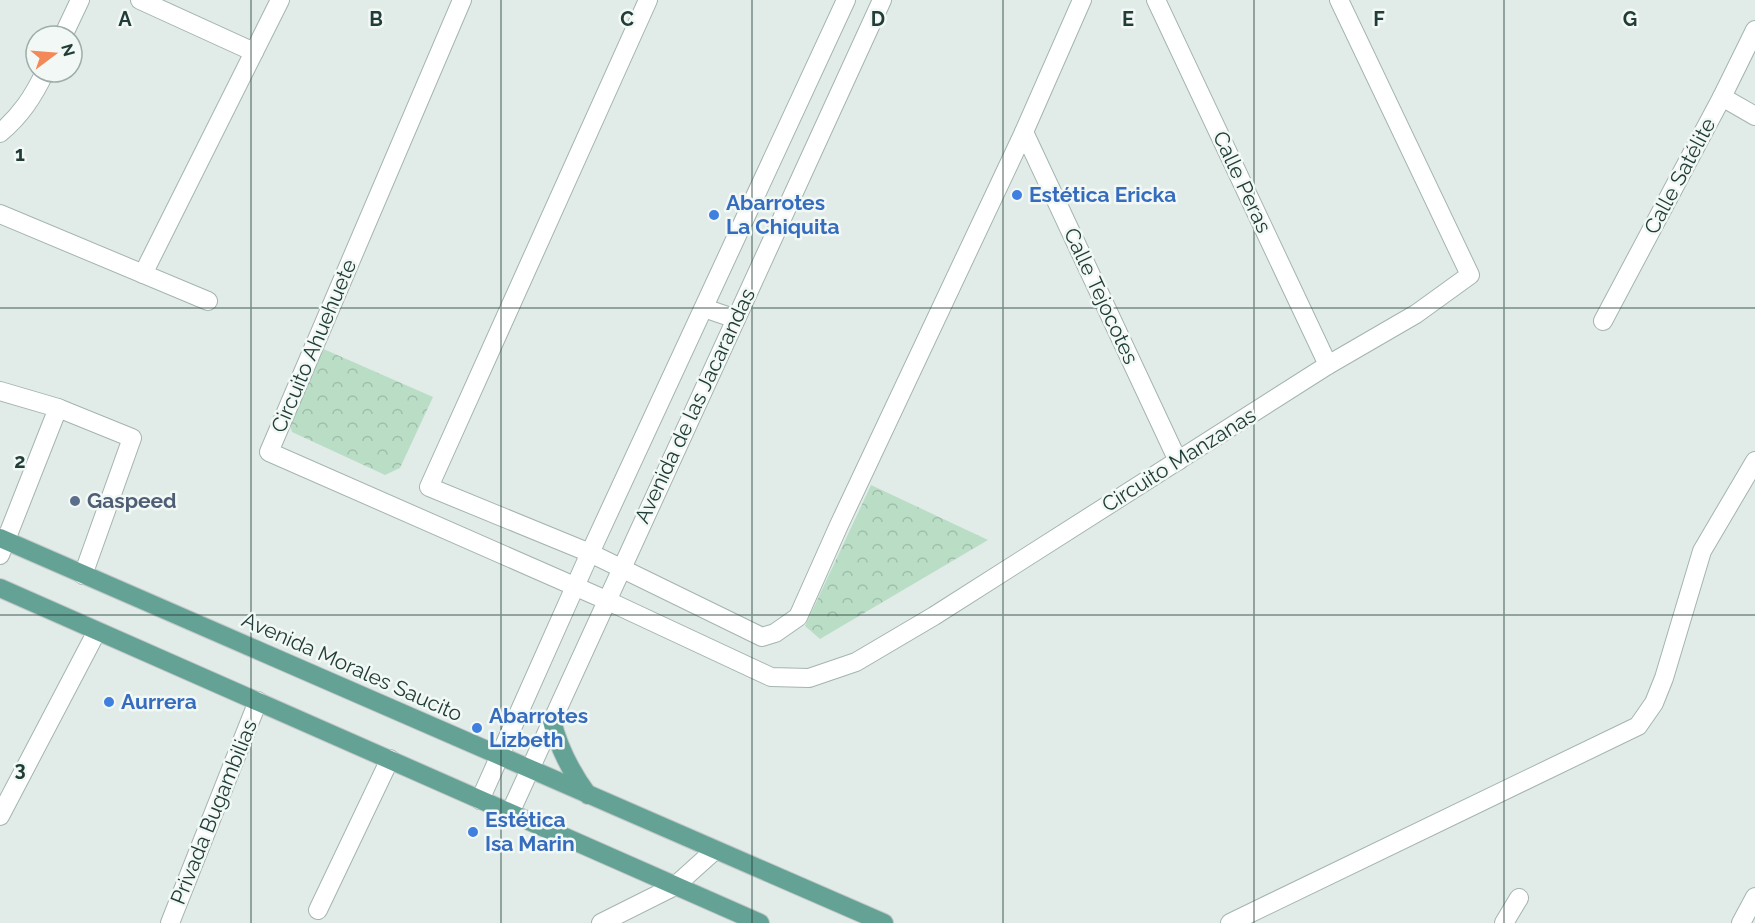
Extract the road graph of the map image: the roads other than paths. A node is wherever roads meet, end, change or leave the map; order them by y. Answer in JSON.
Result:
{"nodes":[{"id":1,"x":80,"y":0,"type":"edge"},
{"id":2,"x":140,"y":0,"type":"edge"},
{"id":3,"x":280,"y":0,"type":"edge"},
{"id":4,"x":462,"y":0,"type":"edge"},
{"id":5,"x":648,"y":0,"type":"edge"},
{"id":6,"x":846,"y":0,"type":"edge"},
{"id":7,"x":882,"y":0,"type":"edge"},
{"id":8,"x":1082,"y":0,"type":"edge"},
{"id":9,"x":1156,"y":0,"type":"edge"},
{"id":10,"x":1339,"y":0,"type":"edge"},
{"id":11,"x":69,"y":24,"type":"edge"},
{"id":12,"x":1755,"y":30,"type":"edge"},
{"id":13,"x":254,"y":52,"type":"junction"},
{"id":14,"x":815,"y":68,"type":"junction"},
{"id":15,"x":844,"y":81,"type":"junction"},
{"id":16,"x":39,"y":84,"type":"edge"},
{"id":17,"x":1722,"y":97,"type":"junction"},
{"id":18,"x":1755,"y":116,"type":"edge"},
{"id":19,"x":1024,"y":132,"type":"junction"},
{"id":20,"x":0,"y":133,"type":"edge"},
{"id":21,"x":0,"y":214,"type":"edge"},
{"id":22,"x":143,"y":274,"type":"junction"},
{"id":23,"x":208,"y":301,"type":"dead end"},
{"id":24,"x":704,"y":308,"type":"junction"},
{"id":25,"x":736,"y":319,"type":"junction"},
{"id":26,"x":1603,"y":321,"type":"dead end"},
{"id":27,"x":1328,"y":365,"type":"junction"},
{"id":28,"x":0,"y":391,"type":"edge"},
{"id":29,"x":58,"y":408,"type":"junction"},
{"id":30,"x":1178,"y":461,"type":"junction"},
{"id":31,"x":1755,"y":461,"type":"edge"},
{"id":32,"x":2,"y":544,"type":"edge"},
{"id":33,"x":590,"y":553,"type":"junction"},
{"id":34,"x":620,"y":569,"type":"junction"},
{"id":35,"x":83,"y":575,"type":"junction"},
{"id":36,"x":575,"y":587,"type":"junction"},
{"id":37,"x":0,"y":588,"type":"edge"},
{"id":38,"x":606,"y":600,"type":"junction"},
{"id":39,"x":97,"y":630,"type":"junction"},
{"id":40,"x":258,"y":701,"type":"junction"},
{"id":41,"x":552,"y":721,"type":"junction"},
{"id":42,"x":499,"y":756,"type":"junction"},
{"id":43,"x":390,"y":759,"type":"junction"},
{"id":44,"x":530,"y":770,"type":"junction"},
{"id":45,"x":590,"y":796,"type":"junction"},
{"id":46,"x":480,"y":800,"type":"junction"},
{"id":47,"x":510,"y":813,"type":"junction"},
{"id":48,"x":0,"y":816,"type":"edge"},
{"id":49,"x":715,"y":850,"type":"junction"},
{"id":50,"x":675,"y":886,"type":"junction"},
{"id":51,"x":1755,"y":897,"type":"edge"},
{"id":52,"x":1519,"y":898,"type":"dead end"},
{"id":53,"x":318,"y":910,"type":"dead end"},
{"id":54,"x":170,"y":923,"type":"edge"},
{"id":55,"x":601,"y":923,"type":"edge"},
{"id":56,"x":760,"y":923,"type":"edge"},
{"id":57,"x":884,"y":923,"type":"edge"},
{"id":58,"x":1230,"y":923,"type":"edge"},
{"id":59,"x":1504,"y":923,"type":"edge"},
{"id":60,"x":1741,"y":923,"type":"edge"}],
"edges":[{"from":1,"to":11,"type":"street"},
{"from":2,"to":13,"type":"street"},
{"from":3,"to":13,"type":"street"},
{"from":4,"to":36,"type":"street","name":"Circuito Ahuehuete"},
{"from":5,"to":33,"type":"street"},
{"from":6,"to":14,"type":"street","name":"Avenida de las Jacarandas"},
{"from":7,"to":15,"type":"street","name":"Avenida de las Jacarandas"},
{"from":8,"to":19,"type":"street"},
{"from":9,"to":27,"type":"street","name":"Calle Peras"},
{"from":10,"to":27,"type":"street","name":"Circuito Manzanas"},
{"from":12,"to":17,"type":"street","name":"Calle Satélite"},
{"from":13,"to":22,"type":"street"},
{"from":14,"to":15,"type":"street"},
{"from":14,"to":24,"type":"street","name":"Avenida de las Jacarandas"},
{"from":15,"to":25,"type":"street","name":"Avenida de las Jacarandas"},
{"from":16,"to":20,"type":"street"},
{"from":17,"to":18,"type":"street"},
{"from":17,"to":26,"type":"street","name":"Calle Satélite"},
{"from":19,"to":30,"type":"street","name":"Calle Tejocotes"},
{"from":19,"to":34,"type":"street"},
{"from":21,"to":22,"type":"street"},
{"from":22,"to":23,"type":"street"},
{"from":24,"to":25,"type":"street"},
{"from":24,"to":33,"type":"street","name":"Avenida de las Jacarandas"},
{"from":25,"to":34,"type":"street","name":"Avenida de las Jacarandas"},
{"from":27,"to":30,"type":"street","name":"Circuito Manzanas"},
{"from":28,"to":29,"type":"street"},
{"from":29,"to":32,"type":"street"},
{"from":29,"to":35,"type":"street"},
{"from":30,"to":38,"type":"street","name":"Circuito Manzanas"},
{"from":31,"to":58,"type":"street"},
{"from":32,"to":35,"type":"main road","name":"Avenida Morales Saucito"},
{"from":33,"to":34,"type":"street"},
{"from":33,"to":36,"type":"street","name":"Avenida de las Jacarandas"},
{"from":34,"to":38,"type":"street","name":"Avenida de las Jacarandas"},
{"from":35,"to":42,"type":"main road","name":"Avenida Morales Saucito"},
{"from":36,"to":38,"type":"street","name":"Circuito Ahuehuete"},
{"from":36,"to":42,"type":"street","name":"Avenida de las Jacarandas"},
{"from":37,"to":39,"type":"main road"},
{"from":38,"to":41,"type":"street","name":"Avenida de las Jacarandas"},
{"from":39,"to":40,"type":"main road"},
{"from":39,"to":48,"type":"street"},
{"from":40,"to":43,"type":"main road"},
{"from":40,"to":54,"type":"street","name":"Privada Bugambilias"},
{"from":41,"to":44,"type":"street","name":"Avenida de las Jacarandas"},
{"from":41,"to":45,"type":"main road"},
{"from":42,"to":44,"type":"main road","name":"Avenida Morales Saucito"},
{"from":42,"to":46,"type":"street","name":"Avenida de las Jacarandas"},
{"from":43,"to":46,"type":"main road"},
{"from":43,"to":53,"type":"street"},
{"from":44,"to":45,"type":"main road","name":"Avenida Morales Saucito"},
{"from":44,"to":47,"type":"street","name":"Avenida de las Jacarandas"},
{"from":45,"to":49,"type":"main road","name":"Avenida Morales Saucito"},
{"from":46,"to":47,"type":"main road"},
{"from":47,"to":50,"type":"main road"},
{"from":49,"to":50,"type":"street"},
{"from":49,"to":57,"type":"main road","name":"Avenida Morales Saucito"},
{"from":50,"to":55,"type":"street"},
{"from":50,"to":56,"type":"main road"},
{"from":51,"to":60,"type":"street"},
{"from":52,"to":59,"type":"street"}]}
